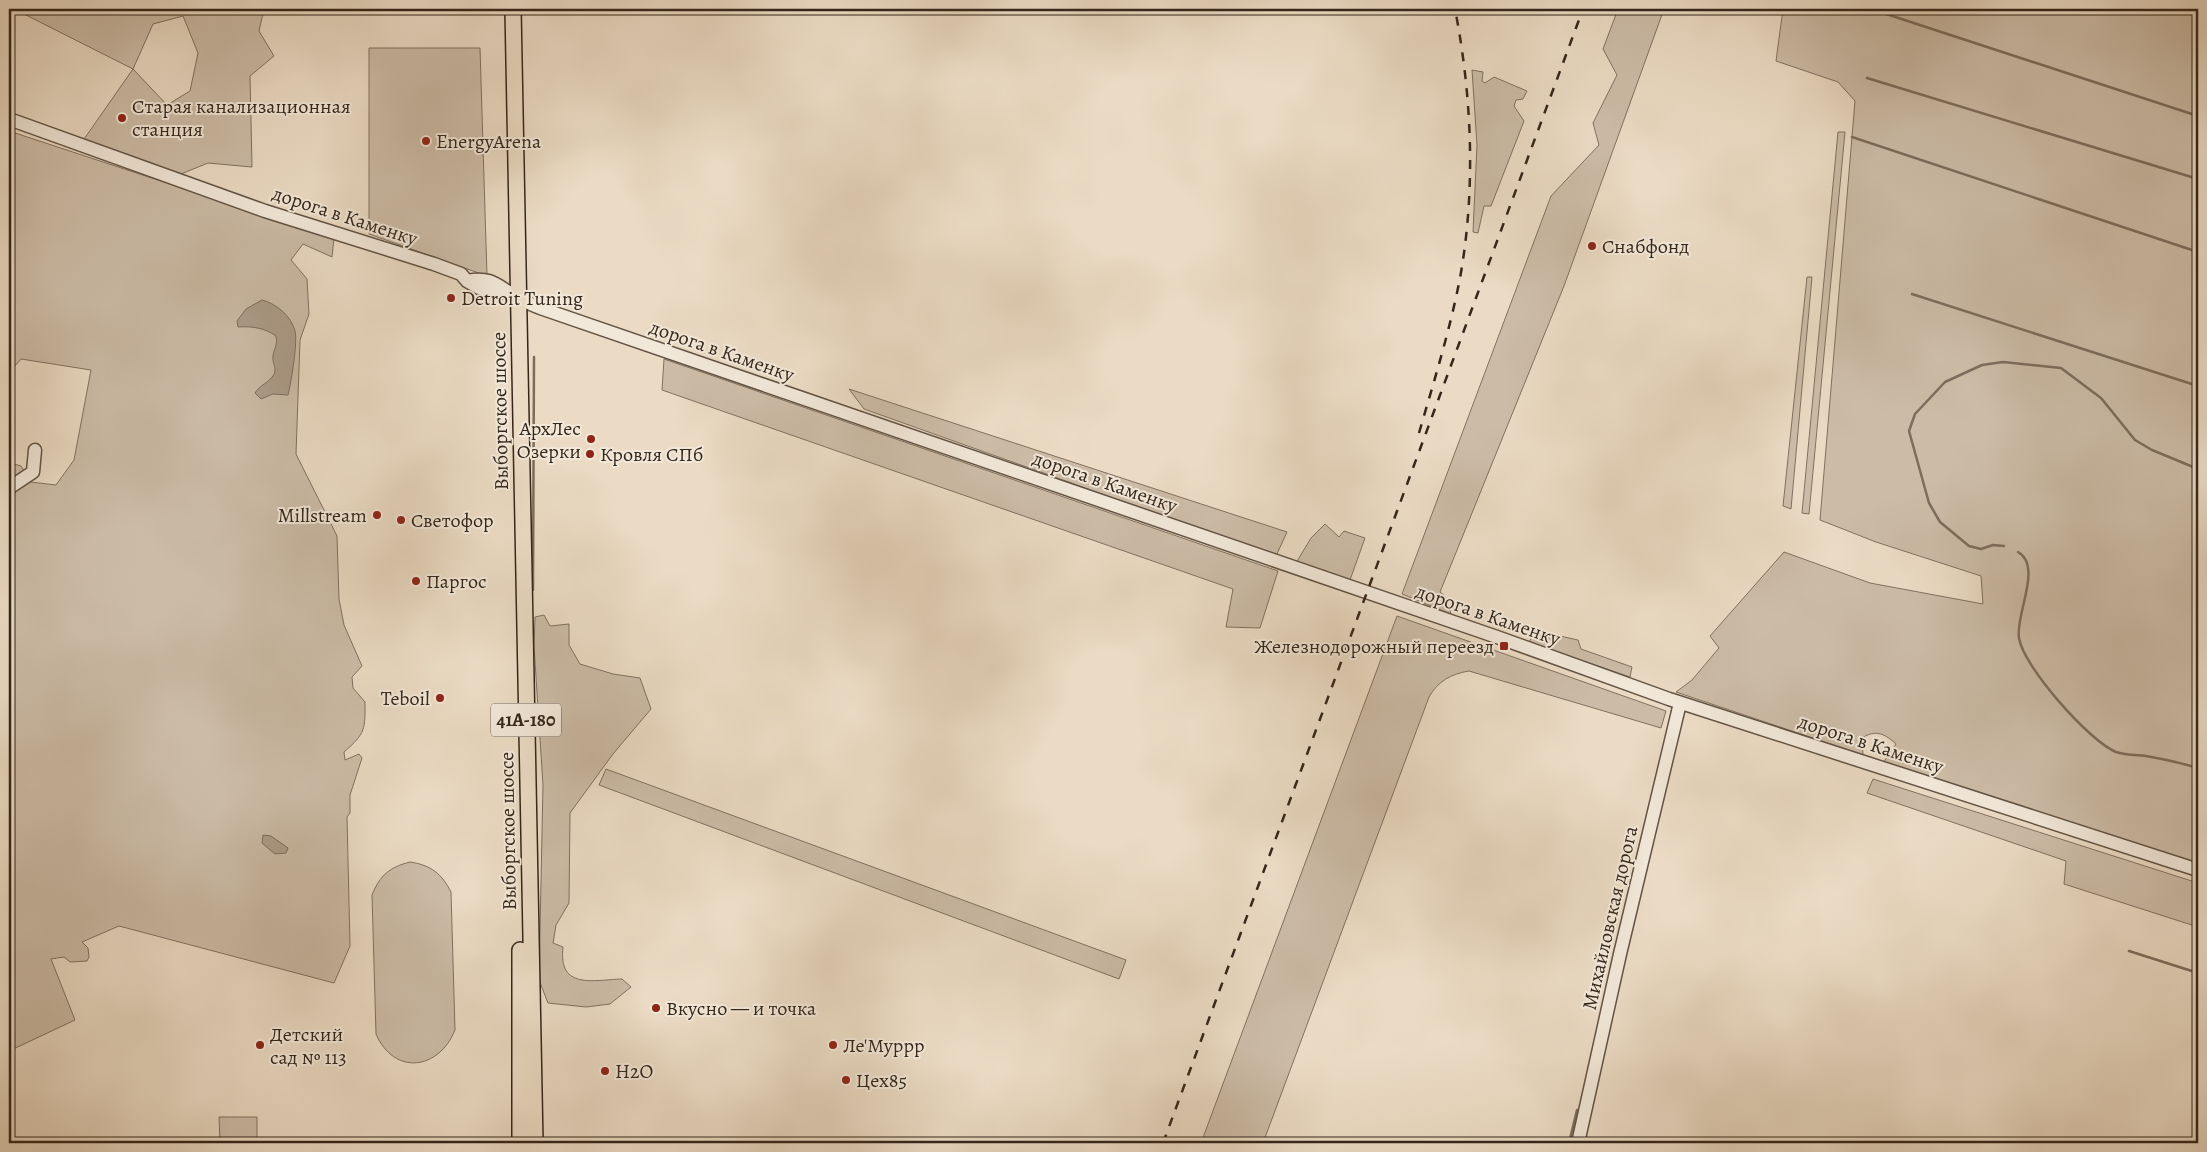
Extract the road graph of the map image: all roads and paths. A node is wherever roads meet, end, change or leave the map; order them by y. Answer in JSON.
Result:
{"nodes":[{"id":1,"x":504,"y":9,"type":"edge"},
{"id":2,"x":513,"y":9,"type":"edge"},
{"id":3,"x":9,"y":118,"type":"edge"},
{"id":4,"x":513,"y":294,"type":"junction"},
{"id":5,"x":35,"y":450,"type":"dead end"},
{"id":6,"x":9,"y":488,"type":"edge"},
{"id":7,"x":1680,"y":703,"type":"junction"},
{"id":8,"x":2198,"y":870,"type":"edge"},
{"id":9,"x":520,"y":1143,"type":"edge"},
{"id":10,"x":535,"y":1143,"type":"edge"},
{"id":11,"x":1578,"y":1143,"type":"edge"}],
"edges":[{"from":1,"to":4,"type":"main road","name":"Выборгское шоссе","number":"41А-180"},
{"from":2,"to":4,"type":"main road","name":"Выборгское шоссе","number":"41А-180"},
{"from":3,"to":4,"type":"street","name":"дорога в Каменку"},
{"from":4,"to":7,"type":"street","name":"дорога в Каменку"},
{"from":4,"to":9,"type":"main road","name":"Выборгское шоссе","number":"41А-180"},
{"from":4,"to":10,"type":"main road","name":"Выборгское шоссе","number":"41А-180"},
{"from":5,"to":6,"type":"street"},
{"from":7,"to":8,"type":"street","name":"дорога в Каменку"},
{"from":7,"to":11,"type":"street","name":"Михайловская дорога"}]}
